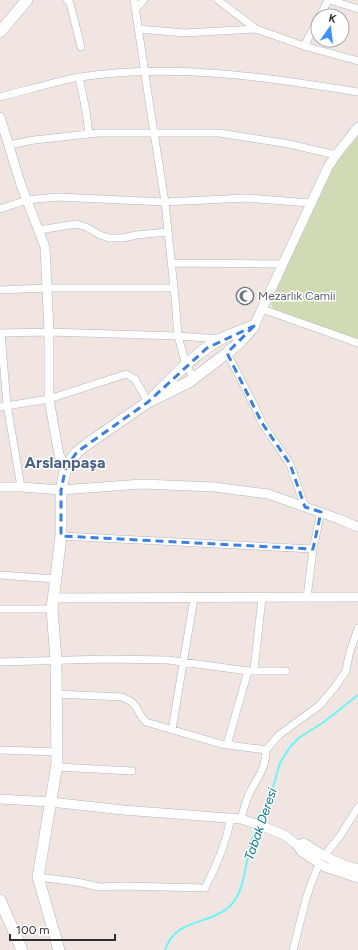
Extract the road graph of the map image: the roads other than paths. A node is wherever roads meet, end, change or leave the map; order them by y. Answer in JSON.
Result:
{"nodes":[{"id":1,"x":26,"y":0,"type":"edge"},
{"id":2,"x":67,"y":0,"type":"edge"},
{"id":3,"x":134,"y":0,"type":"edge"},
{"id":4,"x":144,"y":0,"type":"edge"},
{"id":5,"x":218,"y":0,"type":"edge"},
{"id":6,"x":329,"y":0,"type":"edge"},
{"id":7,"x":135,"y":9,"type":"junction"},
{"id":8,"x":358,"y":9,"type":"edge"},
{"id":9,"x":138,"y":29,"type":"junction"},
{"id":10,"x":256,"y":29,"type":"junction"},
{"id":11,"x":0,"y":32,"type":"edge"},
{"id":12,"x":310,"y":35,"type":"edge"},
{"id":13,"x":304,"y":46,"type":"junction"},
{"id":14,"x":81,"y":47,"type":"dead end"},
{"id":15,"x":358,"y":61,"type":"edge"},
{"id":16,"x":144,"y":71,"type":"junction"},
{"id":17,"x":79,"y":77,"type":"junction"},
{"id":18,"x":358,"y":92,"type":"edge"},
{"id":19,"x":0,"y":97,"type":"edge"},
{"id":20,"x":0,"y":117,"type":"edge"},
{"id":21,"x":358,"y":127,"type":"edge"},
{"id":22,"x":154,"y":133,"type":"junction"},
{"id":23,"x":89,"y":134,"type":"junction"},
{"id":24,"x":9,"y":144,"type":"junction"},
{"id":25,"x":336,"y":155,"type":"junction"},
{"id":26,"x":27,"y":200,"type":"junction"},
{"id":27,"x":165,"y":202,"type":"junction"},
{"id":28,"x":310,"y":203,"type":"junction"},
{"id":29,"x":0,"y":209,"type":"edge"},
{"id":30,"x":39,"y":230,"type":"junction"},
{"id":31,"x":168,"y":232,"type":"junction"},
{"id":32,"x":172,"y":263,"type":"junction"},
{"id":33,"x":283,"y":264,"type":"junction"},
{"id":34,"x":46,"y":288,"type":"junction"},
{"id":35,"x":174,"y":288,"type":"junction"},
{"id":36,"x":0,"y":290,"type":"edge"},
{"id":37,"x":262,"y":309,"type":"junction"},
{"id":38,"x":254,"y":326,"type":"junction"},
{"id":39,"x":49,"y":332,"type":"junction"},
{"id":40,"x":1,"y":333,"type":"edge"},
{"id":41,"x":178,"y":336,"type":"junction"},
{"id":42,"x":220,"y":339,"type":"junction"},
{"id":43,"x":358,"y":343,"type":"edge"},
{"id":44,"x":228,"y":353,"type":"junction"},
{"id":45,"x":186,"y":365,"type":"junction"},
{"id":46,"x":194,"y":378,"type":"junction"},
{"id":47,"x":49,"y":399,"type":"junction"},
{"id":48,"x":148,"y":402,"type":"junction"},
{"id":49,"x":4,"y":406,"type":"edge"},
{"id":50,"x":66,"y":467,"type":"junction"},
{"id":51,"x":0,"y":487,"type":"edge"},
{"id":52,"x":22,"y":487,"type":"junction"},
{"id":53,"x":61,"y":490,"type":"junction"},
{"id":54,"x":305,"y":507,"type":"junction"},
{"id":55,"x":321,"y":512,"type":"junction"},
{"id":56,"x":358,"y":527,"type":"edge"},
{"id":57,"x":61,"y":536,"type":"junction"},
{"id":58,"x":313,"y":549,"type":"junction"},
{"id":59,"x":0,"y":575,"type":"edge"},
{"id":60,"x":55,"y":579,"type":"junction"},
{"id":61,"x":194,"y":598,"type":"junction"},
{"id":62,"x":262,"y":598,"type":"junction"},
{"id":63,"x":307,"y":598,"type":"junction"},
{"id":64,"x":358,"y":598,"type":"edge"},
{"id":65,"x":53,"y":603,"type":"junction"},
{"id":66,"x":0,"y":609,"type":"edge"},
{"id":67,"x":358,"y":628,"type":"edge"},
{"id":68,"x":56,"y":660,"type":"junction"},
{"id":69,"x":0,"y":662,"type":"edge"},
{"id":70,"x":183,"y":662,"type":"junction"},
{"id":71,"x":251,"y":670,"type":"junction"},
{"id":72,"x":286,"y":671,"type":"dead end"},
{"id":73,"x":56,"y":694,"type":"junction"},
{"id":74,"x":172,"y":730,"type":"junction"},
{"id":75,"x":227,"y":745,"type":"junction"},
{"id":76,"x":0,"y":750,"type":"edge"},
{"id":77,"x":266,"y":750,"type":"junction"},
{"id":78,"x":57,"y":752,"type":"junction"},
{"id":79,"x":57,"y":767,"type":"junction"},
{"id":80,"x":132,"y":771,"type":"dead end"},
{"id":81,"x":0,"y":798,"type":"edge"},
{"id":82,"x":51,"y":802,"type":"junction"},
{"id":83,"x":358,"y":807,"type":"edge"},
{"id":84,"x":231,"y":818,"type":"junction"},
{"id":85,"x":241,"y":819,"type":"junction"},
{"id":86,"x":322,"y":860,"type":"junction"},
{"id":87,"x":358,"y":869,"type":"edge"},
{"id":88,"x":38,"y":877,"type":"junction"},
{"id":89,"x":358,"y":878,"type":"edge"},
{"id":90,"x":0,"y":900,"type":"edge"},
{"id":91,"x":22,"y":950,"type":"edge"},
{"id":92,"x":59,"y":950,"type":"edge"},
{"id":93,"x":293,"y":950,"type":"edge"}],
"edges":[{"from":1,"to":11,"type":"main road"},
{"from":2,"to":14,"type":"street"},
{"from":3,"to":7,"type":"street"},
{"from":4,"to":7,"type":"street"},
{"from":5,"to":10,"type":"street"},
{"from":6,"to":8,"type":"street"},
{"from":7,"to":9,"type":"street"},
{"from":9,"to":10,"type":"street"},
{"from":9,"to":16,"type":"street"},
{"from":10,"to":13,"type":"street"},
{"from":12,"to":13,"type":"street"},
{"from":13,"to":15,"type":"street"},
{"from":16,"to":17,"type":"street"},
{"from":16,"to":18,"type":"street"},
{"from":16,"to":22,"type":"street"},
{"from":17,"to":19,"type":"street"},
{"from":17,"to":23,"type":"street"},
{"from":20,"to":24,"type":"street"},
{"from":21,"to":25,"type":"street"},
{"from":22,"to":23,"type":"street"},
{"from":22,"to":25,"type":"street"},
{"from":22,"to":27,"type":"street"},
{"from":23,"to":24,"type":"street"},
{"from":24,"to":26,"type":"street"},
{"from":25,"to":28,"type":"street"},
{"from":26,"to":27,"type":"street"},
{"from":26,"to":29,"type":"street"},
{"from":26,"to":30,"type":"street"},
{"from":27,"to":28,"type":"street"},
{"from":27,"to":31,"type":"street"},
{"from":28,"to":33,"type":"street"},
{"from":30,"to":31,"type":"street"},
{"from":30,"to":34,"type":"street"},
{"from":31,"to":32,"type":"street"},
{"from":32,"to":33,"type":"street"},
{"from":32,"to":35,"type":"street"},
{"from":33,"to":37,"type":"street"},
{"from":34,"to":35,"type":"street"},
{"from":34,"to":36,"type":"street"},
{"from":34,"to":39,"type":"street"},
{"from":35,"to":41,"type":"street"},
{"from":37,"to":38,"type":"street"},
{"from":37,"to":43,"type":"street"},
{"from":38,"to":42,"type":"main road"},
{"from":38,"to":44,"type":"main road"},
{"from":39,"to":40,"type":"street"},
{"from":39,"to":41,"type":"street"},
{"from":39,"to":47,"type":"street"},
{"from":40,"to":49,"type":"street"},
{"from":41,"to":42,"type":"street"},
{"from":41,"to":45,"type":"street"},
{"from":42,"to":45,"type":"main road"},
{"from":44,"to":46,"type":"main road"},
{"from":44,"to":54,"type":"street"},
{"from":45,"to":46,"type":"street"},
{"from":45,"to":48,"type":"main road"},
{"from":46,"to":48,"type":"main road"},
{"from":47,"to":48,"type":"street"},
{"from":47,"to":49,"type":"street"},
{"from":47,"to":50,"type":"street"},
{"from":48,"to":50,"type":"main road"},
{"from":49,"to":52,"type":"street"},
{"from":50,"to":53,"type":"main road"},
{"from":51,"to":52,"type":"street"},
{"from":52,"to":53,"type":"street"},
{"from":53,"to":54,"type":"street"},
{"from":53,"to":57,"type":"main road"},
{"from":54,"to":55,"type":"street"},
{"from":55,"to":56,"type":"street"},
{"from":55,"to":58,"type":"street"},
{"from":57,"to":58,"type":"street"},
{"from":57,"to":60,"type":"main road"},
{"from":58,"to":63,"type":"street"},
{"from":59,"to":60,"type":"street"},
{"from":60,"to":65,"type":"main road"},
{"from":61,"to":62,"type":"street"},
{"from":61,"to":65,"type":"street"},
{"from":61,"to":70,"type":"street"},
{"from":62,"to":63,"type":"street"},
{"from":62,"to":71,"type":"street"},
{"from":63,"to":64,"type":"street"},
{"from":65,"to":66,"type":"street"},
{"from":65,"to":68,"type":"main road"},
{"from":67,"to":77,"type":"street"},
{"from":68,"to":69,"type":"street"},
{"from":68,"to":70,"type":"street"},
{"from":68,"to":73,"type":"main road"},
{"from":70,"to":71,"type":"street"},
{"from":70,"to":74,"type":"street"},
{"from":71,"to":72,"type":"street"},
{"from":71,"to":75,"type":"street"},
{"from":73,"to":74,"type":"street"},
{"from":73,"to":78,"type":"main road"},
{"from":74,"to":75,"type":"street"},
{"from":75,"to":77,"type":"street"},
{"from":76,"to":78,"type":"street"},
{"from":77,"to":85,"type":"street"},
{"from":78,"to":79,"type":"main road"},
{"from":79,"to":80,"type":"street"},
{"from":79,"to":82,"type":"main road"},
{"from":81,"to":82,"type":"street"},
{"from":82,"to":84,"type":"street"},
{"from":82,"to":88,"type":"main road"},
{"from":83,"to":86,"type":"street"},
{"from":84,"to":85,"type":"street"},
{"from":84,"to":88,"type":"street"},
{"from":85,"to":86,"type":"street"},
{"from":86,"to":87,"type":"street"},
{"from":86,"to":89,"type":"street"},
{"from":86,"to":93,"type":"street"},
{"from":88,"to":92,"type":"main road"},
{"from":90,"to":91,"type":"main road"}]}
